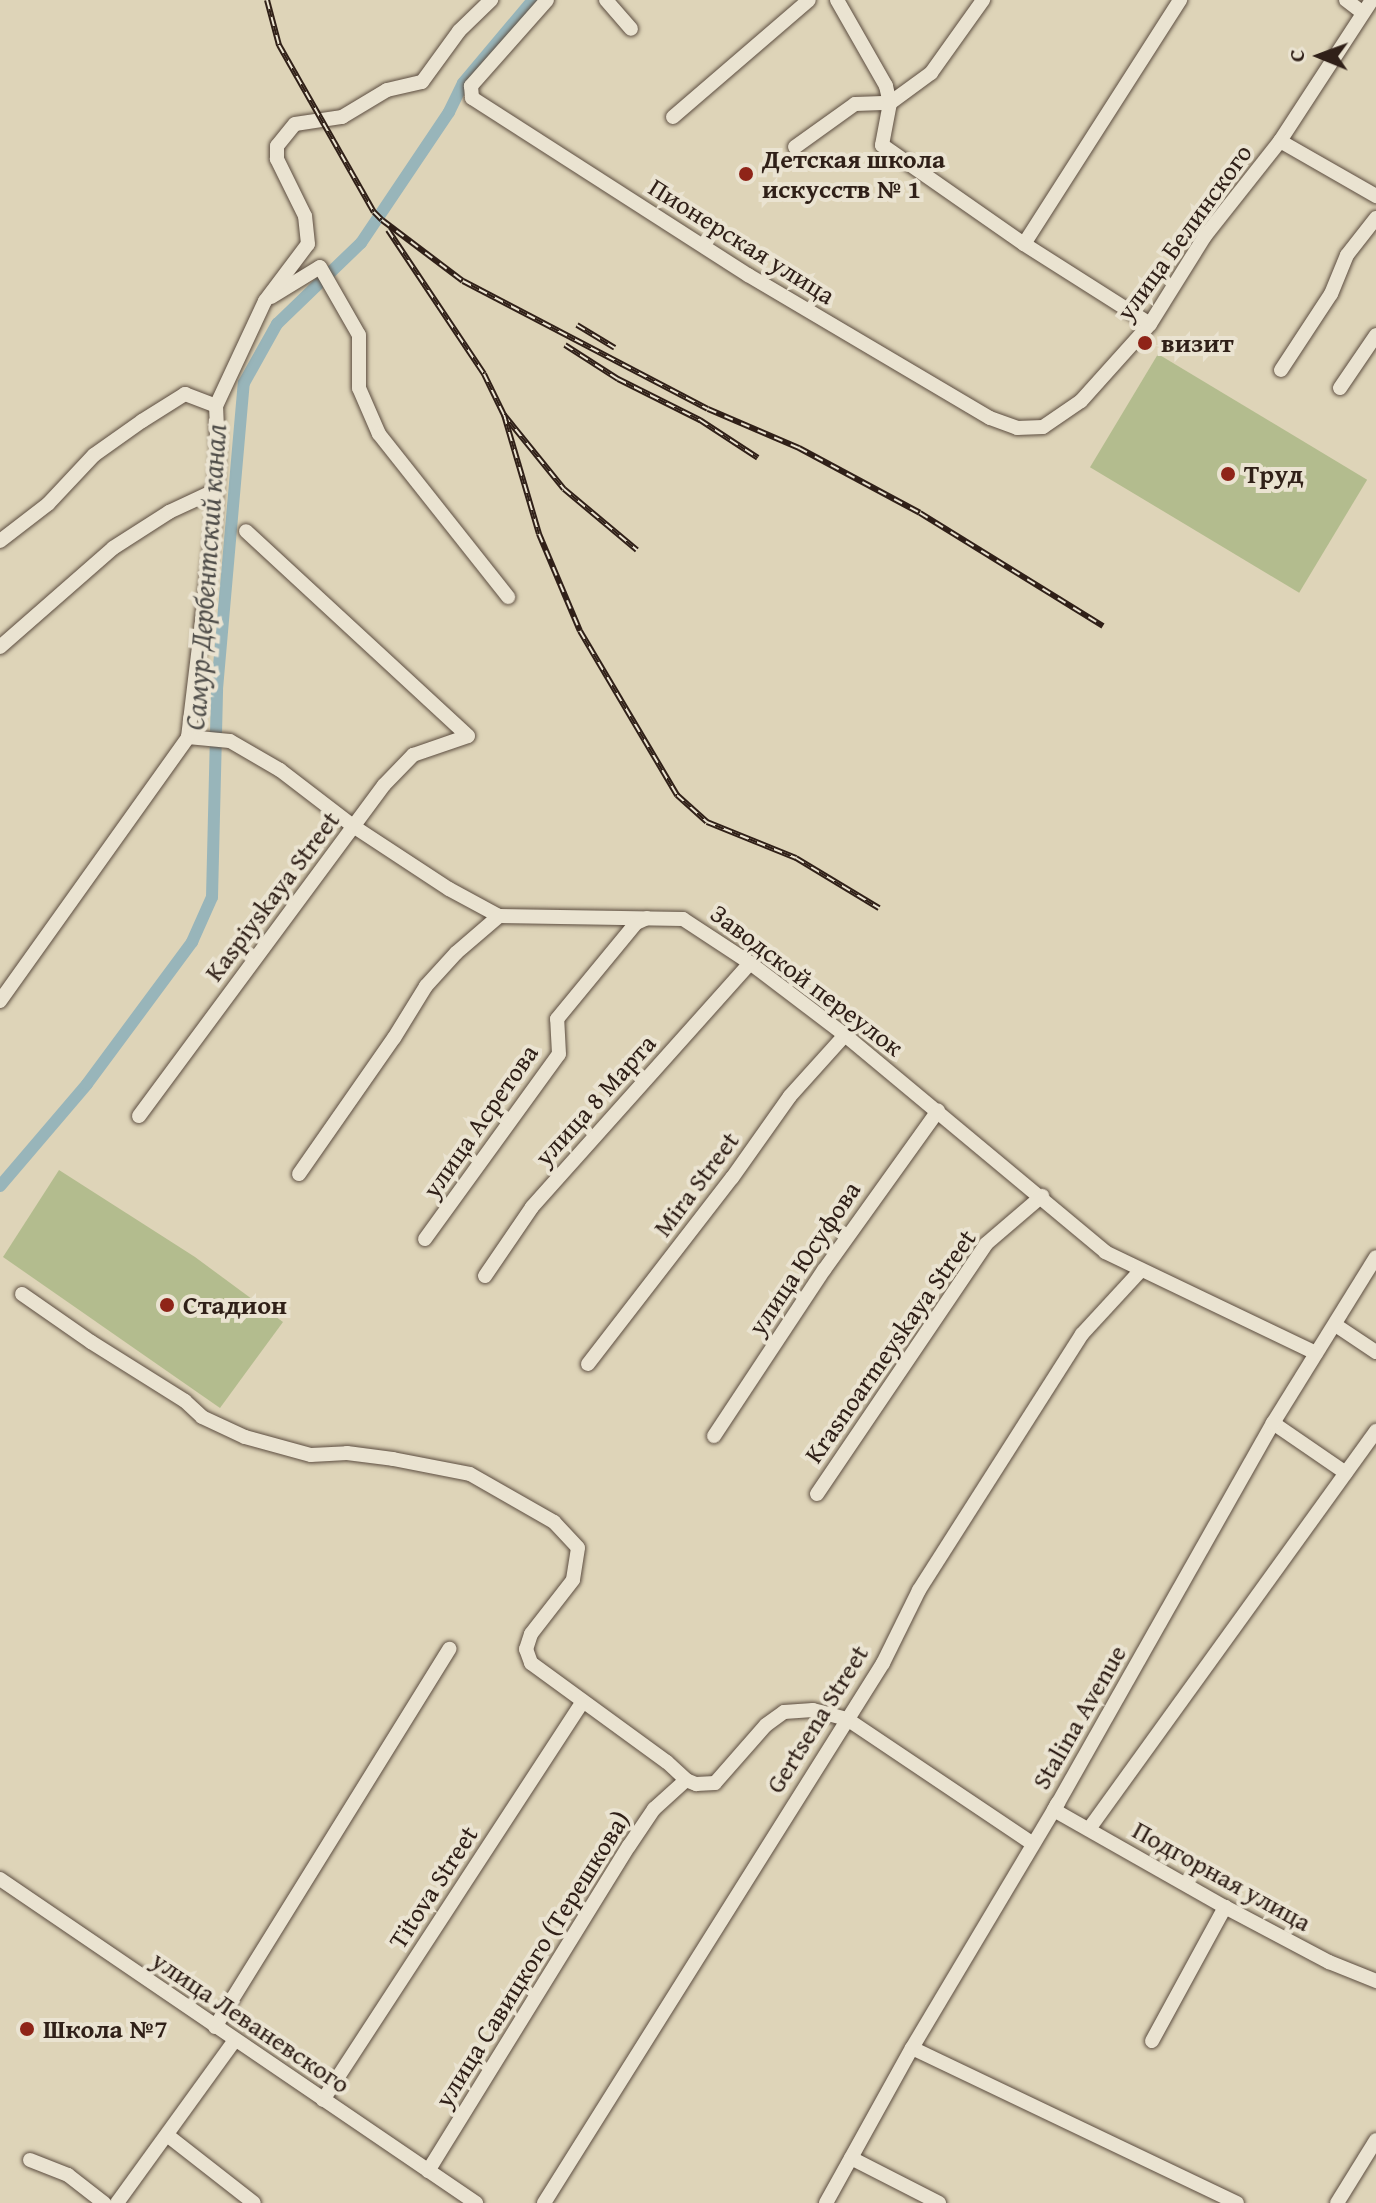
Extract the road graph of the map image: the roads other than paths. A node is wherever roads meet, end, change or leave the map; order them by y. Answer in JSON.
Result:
{"nodes":[{"id":1,"x":491,"y":0,"type":"edge"},
{"id":2,"x":547,"y":0,"type":"edge"},
{"id":3,"x":606,"y":0,"type":"edge"},
{"id":4,"x":809,"y":0,"type":"edge"},
{"id":5,"x":837,"y":0,"type":"edge"},
{"id":6,"x":983,"y":0,"type":"edge"},
{"id":7,"x":1180,"y":0,"type":"edge"},
{"id":8,"x":1346,"y":0,"type":"edge"},
{"id":9,"x":1372,"y":0,"type":"edge"},
{"id":10,"x":1362,"y":12,"type":"junction"},
{"id":11,"x":631,"y":29,"type":"dead end"},
{"id":12,"x":890,"y":103,"type":"junction"},
{"id":13,"x":673,"y":117,"type":"dead end"},
{"id":14,"x":1280,"y":141,"type":"junction"},
{"id":15,"x":795,"y":147,"type":"dead end"},
{"id":16,"x":1376,"y":196,"type":"edge"},
{"id":17,"x":1376,"y":218,"type":"edge"},
{"id":18,"x":1024,"y":244,"type":"junction"},
{"id":19,"x":265,"y":301,"type":"junction"},
{"id":20,"x":1150,"y":324,"type":"junction"},
{"id":21,"x":1376,"y":335,"type":"edge"},
{"id":22,"x":1281,"y":370,"type":"dead end"},
{"id":23,"x":1340,"y":388,"type":"dead end"},
{"id":24,"x":216,"y":406,"type":"junction"},
{"id":25,"x":990,"y":418,"type":"joint"},
{"id":26,"x":214,"y":491,"type":"junction"},
{"id":27,"x":246,"y":531,"type":"dead end"},
{"id":28,"x":0,"y":541,"type":"edge"},
{"id":29,"x":508,"y":597,"type":"dead end"},
{"id":30,"x":0,"y":647,"type":"edge"},
{"id":31,"x":194,"y":737,"type":"junction"},
{"id":32,"x":353,"y":826,"type":"junction"},
{"id":33,"x":499,"y":916,"type":"junction"},
{"id":34,"x":649,"y":918,"type":"junction"},
{"id":35,"x":750,"y":963,"type":"junction"},
{"id":36,"x":0,"y":1001,"type":"edge"},
{"id":37,"x":845,"y":1035,"type":"junction"},
{"id":38,"x":938,"y":1111,"type":"junction"},
{"id":39,"x":139,"y":1116,"type":"dead end"},
{"id":40,"x":299,"y":1174,"type":"dead end"},
{"id":41,"x":1042,"y":1196,"type":"junction"},
{"id":42,"x":425,"y":1239,"type":"dead end"},
{"id":43,"x":1376,"y":1257,"type":"edge"},
{"id":44,"x":1141,"y":1270,"type":"junction"},
{"id":45,"x":485,"y":1276,"type":"dead end"},
{"id":46,"x":22,"y":1294,"type":"dead end"},
{"id":47,"x":1337,"y":1326,"type":"junction"},
{"id":48,"x":1376,"y":1352,"type":"edge"},
{"id":49,"x":1316,"y":1353,"type":"junction"},
{"id":50,"x":588,"y":1364,"type":"dead end"},
{"id":51,"x":1273,"y":1423,"type":"junction"},
{"id":52,"x":1376,"y":1431,"type":"edge"},
{"id":53,"x":714,"y":1436,"type":"dead end"},
{"id":54,"x":1346,"y":1473,"type":"junction"},
{"id":55,"x":817,"y":1494,"type":"dead end"},
{"id":56,"x":449,"y":1649,"type":"dead end"},
{"id":57,"x":583,"y":1701,"type":"junction"},
{"id":58,"x":847,"y":1719,"type":"junction"},
{"id":59,"x":686,"y":1780,"type":"junction"},
{"id":60,"x":1058,"y":1803,"type":"junction"},
{"id":61,"x":1089,"y":1829,"type":"junction"},
{"id":62,"x":1033,"y":1844,"type":"junction"},
{"id":63,"x":0,"y":1879,"type":"edge"},
{"id":64,"x":1225,"y":1907,"type":"junction"},
{"id":65,"x":1376,"y":1981,"type":"edge"},
{"id":66,"x":215,"y":2027,"type":"junction"},
{"id":67,"x":235,"y":2040,"type":"junction"},
{"id":68,"x":1152,"y":2041,"type":"dead end"},
{"id":69,"x":912,"y":2048,"type":"junction"},
{"id":70,"x":323,"y":2100,"type":"junction"},
{"id":71,"x":167,"y":2135,"type":"junction"},
{"id":72,"x":1376,"y":2140,"type":"edge"},
{"id":73,"x":851,"y":2158,"type":"junction"},
{"id":74,"x":30,"y":2160,"type":"dead end"},
{"id":75,"x":428,"y":2171,"type":"junction"},
{"id":76,"x":104,"y":2203,"type":"edge"},
{"id":77,"x":117,"y":2203,"type":"edge"},
{"id":78,"x":254,"y":2203,"type":"edge"},
{"id":79,"x":476,"y":2203,"type":"edge"},
{"id":80,"x":544,"y":2203,"type":"edge"},
{"id":81,"x":826,"y":2203,"type":"edge"},
{"id":82,"x":939,"y":2203,"type":"edge"},
{"id":83,"x":1237,"y":2203,"type":"edge"},
{"id":84,"x":1337,"y":2203,"type":"edge"}],
"edges":[{"from":1,"to":19,"type":"street"},
{"from":2,"to":25,"type":"street","name":"Пионерская улица"},
{"from":3,"to":11,"type":"street"},
{"from":4,"to":13,"type":"street"},
{"from":5,"to":12,"type":"street"},
{"from":6,"to":12,"type":"street"},
{"from":7,"to":18,"type":"street"},
{"from":8,"to":10,"type":"street"},
{"from":9,"to":10,"type":"street","name":"улица Белинского"},
{"from":10,"to":14,"type":"street","name":"улица Белинского"},
{"from":12,"to":15,"type":"street"},
{"from":12,"to":18,"type":"street"},
{"from":14,"to":16,"type":"street"},
{"from":14,"to":20,"type":"street","name":"улица Белинского"},
{"from":17,"to":22,"type":"street"},
{"from":18,"to":20,"type":"street"},
{"from":19,"to":24,"type":"street"},
{"from":19,"to":29,"type":"street"},
{"from":20,"to":25,"type":"street","name":"улица Белинского"},
{"from":21,"to":23,"type":"street"},
{"from":24,"to":26,"type":"street"},
{"from":24,"to":28,"type":"street"},
{"from":26,"to":30,"type":"street"},
{"from":26,"to":31,"type":"street"},
{"from":27,"to":32,"type":"street","name":"Kaspiyskaya Street"},
{"from":31,"to":32,"type":"street","name":"Заводской переулок"},
{"from":31,"to":36,"type":"street"},
{"from":32,"to":33,"type":"street","name":"Заводской переулок"},
{"from":32,"to":39,"type":"street","name":"Kaspiyskaya Street"},
{"from":33,"to":34,"type":"street","name":"Заводской переулок"},
{"from":33,"to":40,"type":"street"},
{"from":34,"to":35,"type":"street","name":"Заводской переулок"},
{"from":34,"to":42,"type":"street","name":"улица Асретова"},
{"from":35,"to":37,"type":"street","name":"Заводской переулок"},
{"from":35,"to":45,"type":"street","name":"улица 8 Марта"},
{"from":37,"to":38,"type":"street","name":"Заводской переулок"},
{"from":37,"to":50,"type":"street","name":"Mira Street"},
{"from":38,"to":41,"type":"street","name":"Заводской переулок"},
{"from":38,"to":53,"type":"street","name":"улица Юсуфова"},
{"from":41,"to":44,"type":"street","name":"Заводской переулок"},
{"from":41,"to":55,"type":"street","name":"Krasnoarmeyskaya Street"},
{"from":43,"to":47,"type":"street","name":"Stalina Avenue"},
{"from":44,"to":49,"type":"street","name":"Заводской переулок"},
{"from":44,"to":58,"type":"street","name":"Gertsena Street"},
{"from":46,"to":57,"type":"street"},
{"from":47,"to":48,"type":"street"},
{"from":47,"to":49,"type":"street","name":"Stalina Avenue"},
{"from":49,"to":51,"type":"street","name":"Stalina Avenue"},
{"from":51,"to":54,"type":"street"},
{"from":51,"to":60,"type":"street","name":"Stalina Avenue"},
{"from":52,"to":54,"type":"street"},
{"from":54,"to":61,"type":"street"},
{"from":56,"to":66,"type":"street"},
{"from":57,"to":59,"type":"street"},
{"from":57,"to":70,"type":"street","name":"Titova Street"},
{"from":58,"to":59,"type":"street"},
{"from":58,"to":62,"type":"street"},
{"from":58,"to":80,"type":"street","name":"Gertsena Street"},
{"from":59,"to":75,"type":"street","name":"улица Савицкого (Терешкова)"},
{"from":60,"to":61,"type":"street","name":"Подгорная улица"},
{"from":60,"to":62,"type":"street","name":"Stalina Avenue"},
{"from":61,"to":64,"type":"street","name":"Подгорная улица"},
{"from":62,"to":69,"type":"street","name":"Stalina Avenue"},
{"from":63,"to":66,"type":"street","name":"улица Леваневского"},
{"from":64,"to":65,"type":"street","name":"Подгорная улица"},
{"from":64,"to":68,"type":"street"},
{"from":66,"to":67,"type":"street","name":"улица Леваневского"},
{"from":67,"to":70,"type":"street","name":"улица Леваневского"},
{"from":67,"to":71,"type":"street"},
{"from":69,"to":73,"type":"street","name":"Stalina Avenue"},
{"from":69,"to":83,"type":"street"},
{"from":70,"to":75,"type":"street","name":"улица Леваневского"},
{"from":71,"to":77,"type":"street"},
{"from":71,"to":78,"type":"street"},
{"from":72,"to":84,"type":"street"},
{"from":73,"to":81,"type":"street","name":"Stalina Avenue"},
{"from":73,"to":82,"type":"street"},
{"from":74,"to":76,"type":"street"},
{"from":75,"to":79,"type":"street","name":"улица Леваневского"}]}
